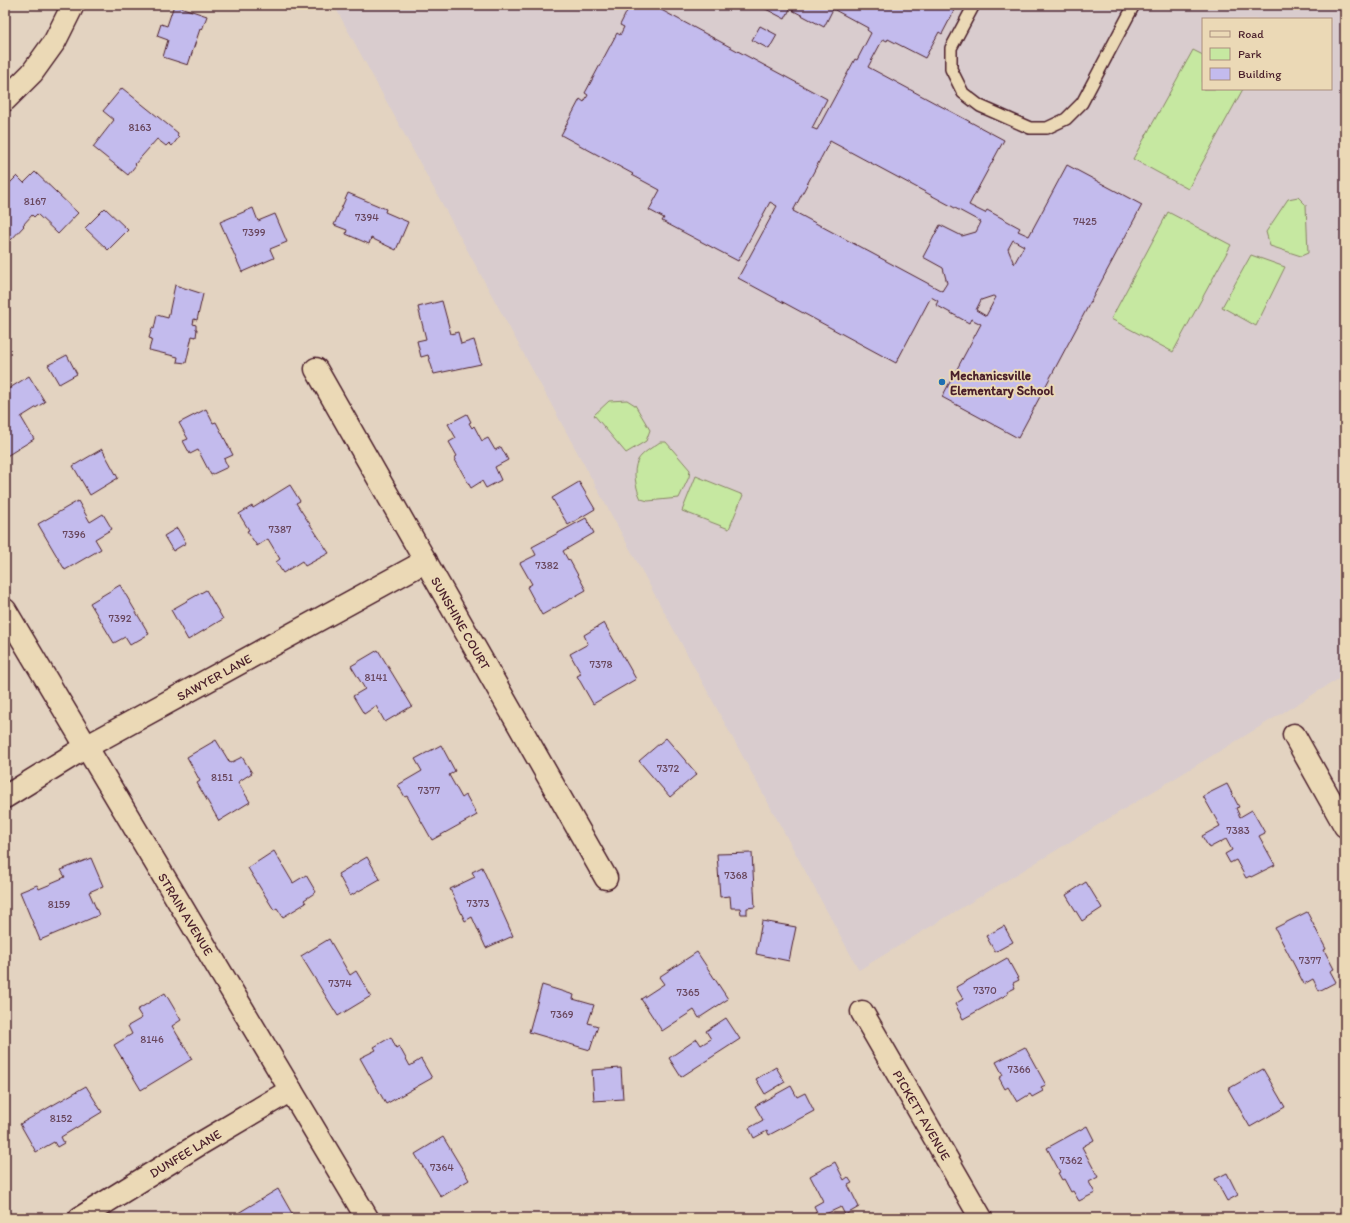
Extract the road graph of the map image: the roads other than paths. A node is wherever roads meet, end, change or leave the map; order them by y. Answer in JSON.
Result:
{"nodes":[{"id":1,"x":73,"y":5,"type":"edge"},
{"id":2,"x":974,"y":5,"type":"edge"},
{"id":3,"x":1134,"y":5,"type":"edge"},
{"id":4,"x":5,"y":100,"type":"edge"},
{"id":5,"x":316,"y":369,"type":"dead end"},
{"id":6,"x":426,"y":561,"type":"junction"},
{"id":7,"x":5,"y":610,"type":"edge"},
{"id":8,"x":1294,"y":735,"type":"dead end"},
{"id":9,"x":86,"y":747,"type":"junction"},
{"id":10,"x":5,"y":797,"type":"edge"},
{"id":11,"x":1345,"y":826,"type":"edge"},
{"id":12,"x":606,"y":878,"type":"dead end"},
{"id":13,"x":862,"y":1012,"type":"dead end"},
{"id":14,"x":291,"y":1090,"type":"junction"},
{"id":15,"x":80,"y":1218,"type":"edge"},
{"id":16,"x":367,"y":1218,"type":"edge"},
{"id":17,"x":981,"y":1218,"type":"edge"}],
"edges":[{"from":1,"to":4,"type":"street"},
{"from":2,"to":3,"type":"lane"},
{"from":5,"to":6,"type":"street","name":"SUNSHINE COURT"},
{"from":6,"to":9,"type":"street","name":"SAWYER LANE"},
{"from":6,"to":12,"type":"street","name":"SUNSHINE COURT"},
{"from":7,"to":9,"type":"street","name":"STRAIN AVENUE"},
{"from":8,"to":11,"type":"street"},
{"from":9,"to":10,"type":"street","name":"SAWYER LANE"},
{"from":9,"to":14,"type":"street","name":"STRAIN AVENUE"},
{"from":13,"to":17,"type":"street","name":"PICKETT AVENUE"},
{"from":14,"to":15,"type":"street","name":"DUNFEE LANE"},
{"from":14,"to":16,"type":"street","name":"STRAIN AVENUE"}]}
